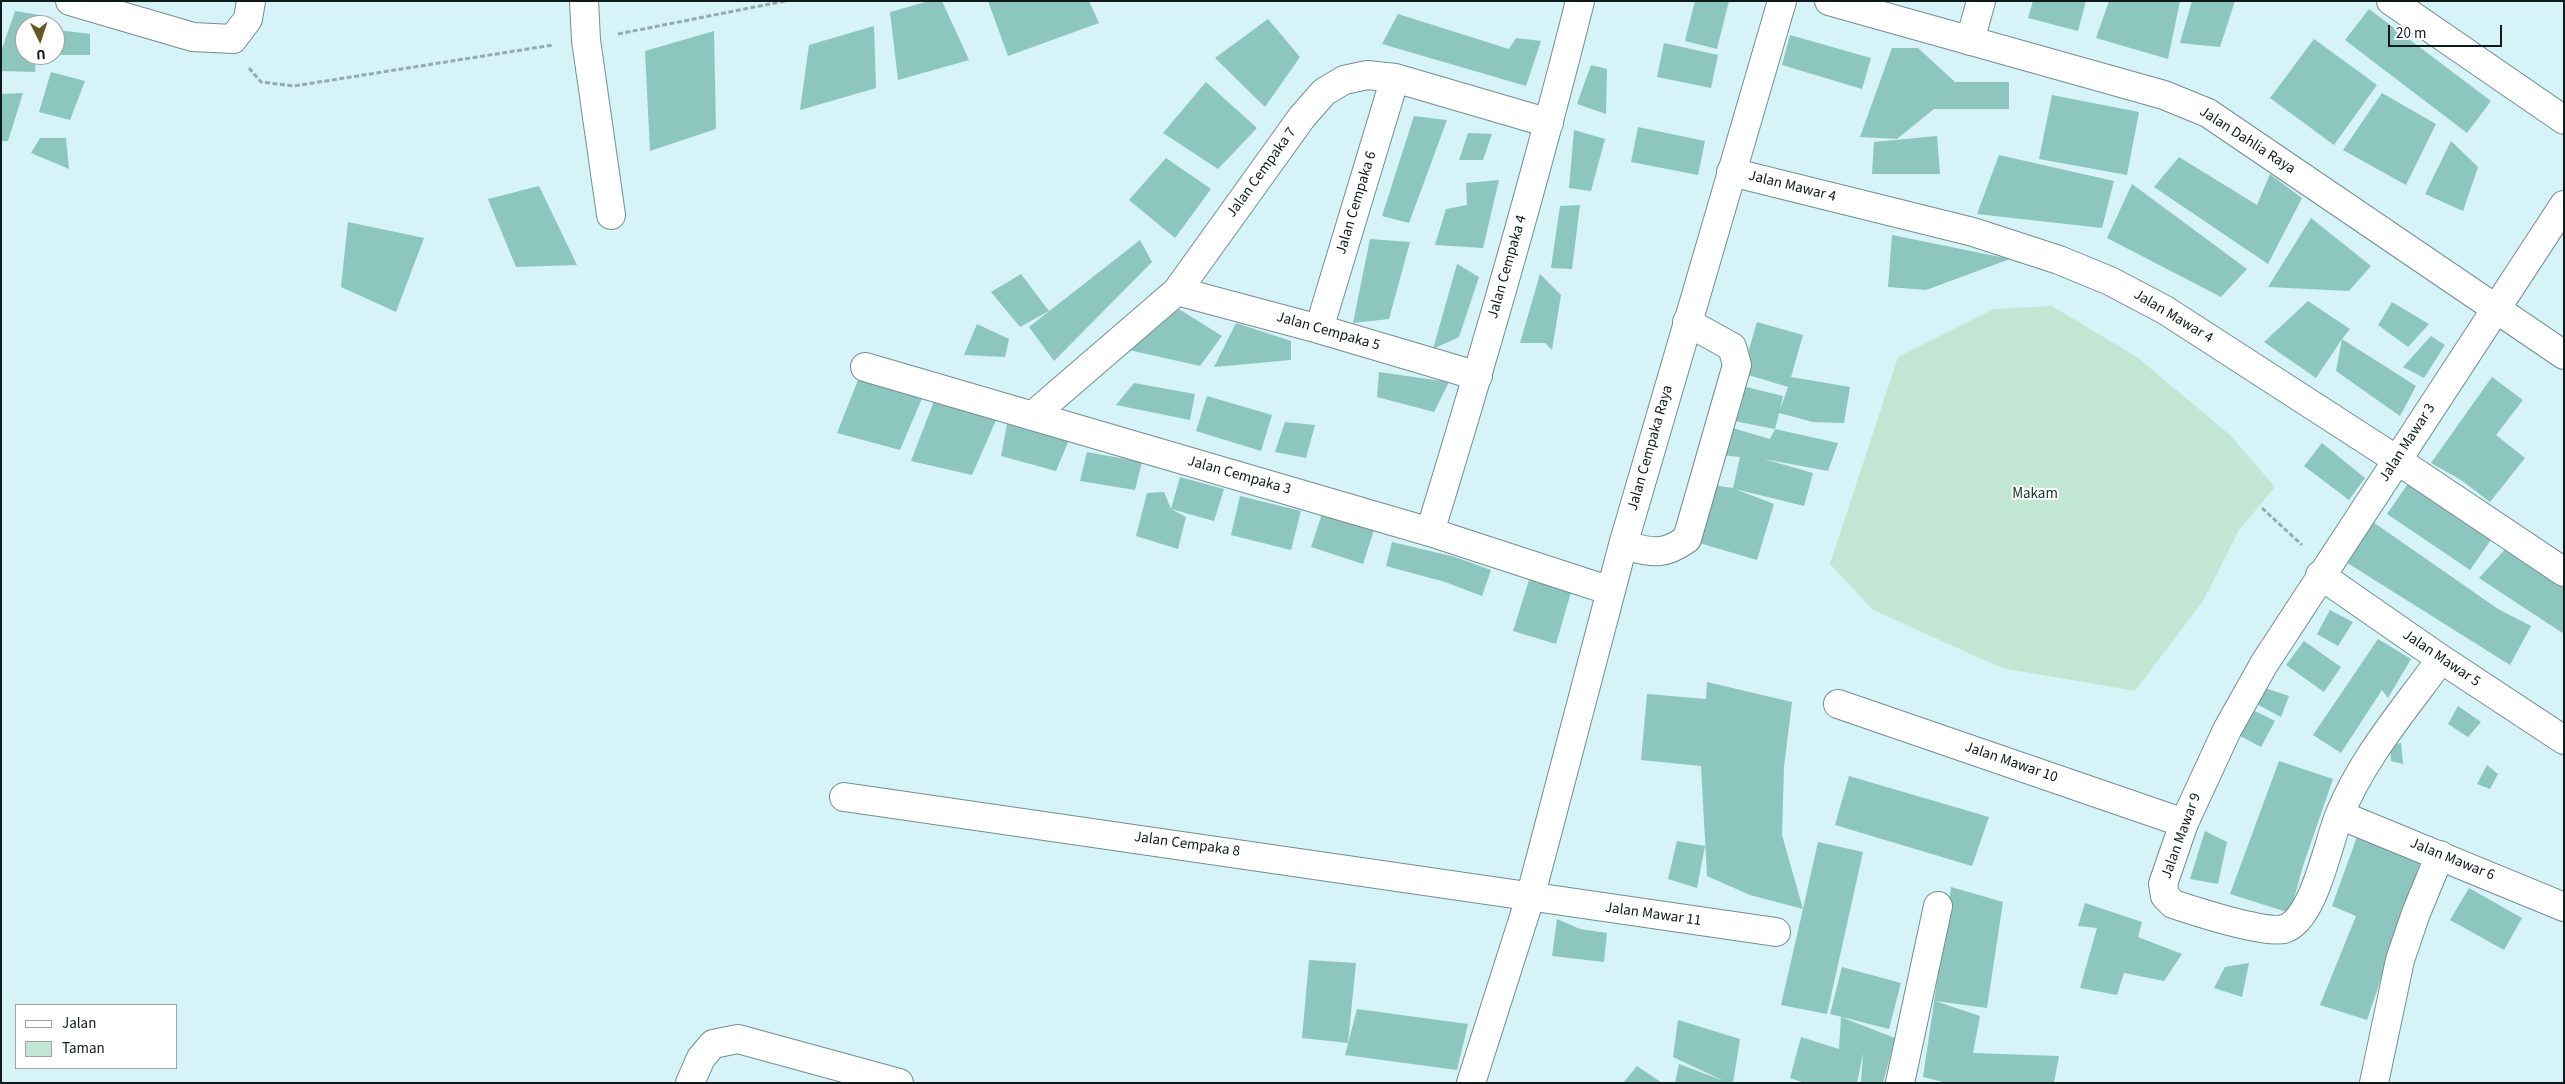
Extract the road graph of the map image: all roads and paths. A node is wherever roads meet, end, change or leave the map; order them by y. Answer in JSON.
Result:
{"nodes":[{"id":1,"x":70,"y":1,"type":"edge"},
{"id":2,"x":251,"y":1,"type":"edge"},
{"id":3,"x":584,"y":1,"type":"edge"},
{"id":4,"x":785,"y":1,"type":"edge"},
{"id":5,"x":1580,"y":1,"type":"edge"},
{"id":6,"x":1782,"y":1,"type":"edge"},
{"id":7,"x":1829,"y":1,"type":"edge"},
{"id":8,"x":1981,"y":1,"type":"edge"},
{"id":9,"x":2391,"y":1,"type":"edge"},
{"id":10,"x":233,"y":40,"type":"junction"},
{"id":11,"x":586,"y":40,"type":"junction"},
{"id":12,"x":1970,"y":42,"type":"junction"},
{"id":13,"x":1395,"y":78,"type":"junction"},
{"id":14,"x":2564,"y":120,"type":"edge"},
{"id":15,"x":1549,"y":122,"type":"junction"},
{"id":16,"x":1731,"y":172,"type":"junction"},
{"id":17,"x":2564,"y":205,"type":"edge"},
{"id":18,"x":611,"y":215,"type":"dead end"},
{"id":19,"x":1177,"y":291,"type":"junction"},
{"id":20,"x":2495,"y":310,"type":"junction"},
{"id":21,"x":1687,"y":322,"type":"junction"},
{"id":22,"x":1319,"y":329,"type":"junction"},
{"id":23,"x":2564,"y":355,"type":"edge"},
{"id":24,"x":865,"y":367,"type":"dead end"},
{"id":25,"x":1478,"y":376,"type":"junction"},
{"id":26,"x":1032,"y":416,"type":"junction"},
{"id":27,"x":2397,"y":460,"type":"junction"},
{"id":28,"x":2262,"y":508,"type":"dead end"},
{"id":29,"x":1430,"y":532,"type":"junction"},
{"id":30,"x":1623,"y":545,"type":"junction"},
{"id":31,"x":2564,"y":572,"type":"edge"},
{"id":32,"x":2320,"y":575,"type":"junction"},
{"id":33,"x":1611,"y":591,"type":"junction"},
{"id":34,"x":2441,"y":659,"type":"junction"},
{"id":35,"x":1838,"y":704,"type":"dead end"},
{"id":36,"x":2564,"y":740,"type":"edge"},
{"id":37,"x":844,"y":797,"type":"dead end"},
{"id":38,"x":2340,"y":814,"type":"junction"},
{"id":39,"x":2184,"y":823,"type":"junction"},
{"id":40,"x":2440,"y":855,"type":"junction"},
{"id":41,"x":1530,"y":898,"type":"junction"},
{"id":42,"x":1938,"y":906,"type":"dead end"},
{"id":43,"x":2564,"y":907,"type":"edge"},
{"id":44,"x":1776,"y":932,"type":"dead end"},
{"id":45,"x":690,"y":1083,"type":"edge"},
{"id":46,"x":899,"y":1083,"type":"edge"},
{"id":47,"x":1471,"y":1083,"type":"edge"},
{"id":48,"x":1900,"y":1083,"type":"edge"},
{"id":49,"x":2374,"y":1083,"type":"edge"}],
"edges":[{"from":1,"to":10,"type":"street"},
{"from":2,"to":10,"type":"street"},
{"from":3,"to":11,"type":"street"},
{"from":4,"to":11,"type":"path"},
{"from":5,"to":15,"type":"street","name":"Jalan Cempaka 4"},
{"from":6,"to":16,"type":"street","name":"Jalan Cempaka Raya"},
{"from":7,"to":12,"type":"street","name":"Jalan Dahlia Raya"},
{"from":8,"to":12,"type":"street"},
{"from":9,"to":14,"type":"street"},
{"from":10,"to":11,"type":"path"},
{"from":11,"to":18,"type":"street"},
{"from":12,"to":20,"type":"street","name":"Jalan Dahlia Raya"},
{"from":13,"to":15,"type":"street","name":"Jalan Cempaka 7"},
{"from":13,"to":19,"type":"street","name":"Jalan Cempaka 7"},
{"from":13,"to":22,"type":"street","name":"Jalan Cempaka 6"},
{"from":15,"to":25,"type":"street","name":"Jalan Cempaka 4"},
{"from":16,"to":21,"type":"street","name":"Jalan Cempaka Raya"},
{"from":16,"to":27,"type":"street","name":"Jalan Mawar 4"},
{"from":17,"to":20,"type":"street","name":"Jalan Mawar 3"},
{"from":19,"to":22,"type":"street","name":"Jalan Cempaka 5"},
{"from":19,"to":26,"type":"street","name":"Jalan Cempaka 7"},
{"from":20,"to":23,"type":"street","name":"Jalan Dahlia Raya"},
{"from":20,"to":27,"type":"street","name":"Jalan Mawar 3"},
{"from":21,"to":30,"type":"street","name":"Jalan Cempaka Raya"},
{"from":21,"to":30,"type":"street"},
{"from":22,"to":25,"type":"street","name":"Jalan Cempaka 5"},
{"from":24,"to":26,"type":"street","name":"Jalan Cempaka 3"},
{"from":25,"to":29,"type":"street","name":"Jalan Cempaka 4"},
{"from":26,"to":29,"type":"street","name":"Jalan Cempaka 3"},
{"from":27,"to":31,"type":"street","name":"Jalan Mawar 4"},
{"from":27,"to":32,"type":"street","name":"Jalan Mawar 3"},
{"from":28,"to":32,"type":"path"},
{"from":29,"to":33,"type":"street","name":"Jalan Cempaka 3"},
{"from":30,"to":33,"type":"street","name":"Jalan Cempaka Raya"},
{"from":32,"to":34,"type":"street","name":"Jalan Mawar 5"},
{"from":32,"to":39,"type":"street","name":"Jalan Mawar 9"},
{"from":33,"to":41,"type":"street","name":"Jalan Cempaka Raya"},
{"from":34,"to":36,"type":"street","name":"Jalan Mawar 5"},
{"from":34,"to":38,"type":"street","name":"Jalan Mawar 9"},
{"from":35,"to":39,"type":"street","name":"Jalan Mawar 10"},
{"from":37,"to":41,"type":"street","name":"Jalan Cempaka 8"},
{"from":38,"to":39,"type":"street","name":"Jalan Mawar 9"},
{"from":38,"to":40,"type":"street","name":"Jalan Mawar 6"},
{"from":40,"to":43,"type":"street","name":"Jalan Mawar 6"},
{"from":40,"to":49,"type":"street"},
{"from":41,"to":44,"type":"street","name":"Jalan Mawar 11"},
{"from":41,"to":47,"type":"street","name":"Jalan Cempaka Raya"},
{"from":42,"to":48,"type":"street"},
{"from":45,"to":46,"type":"street"}]}
